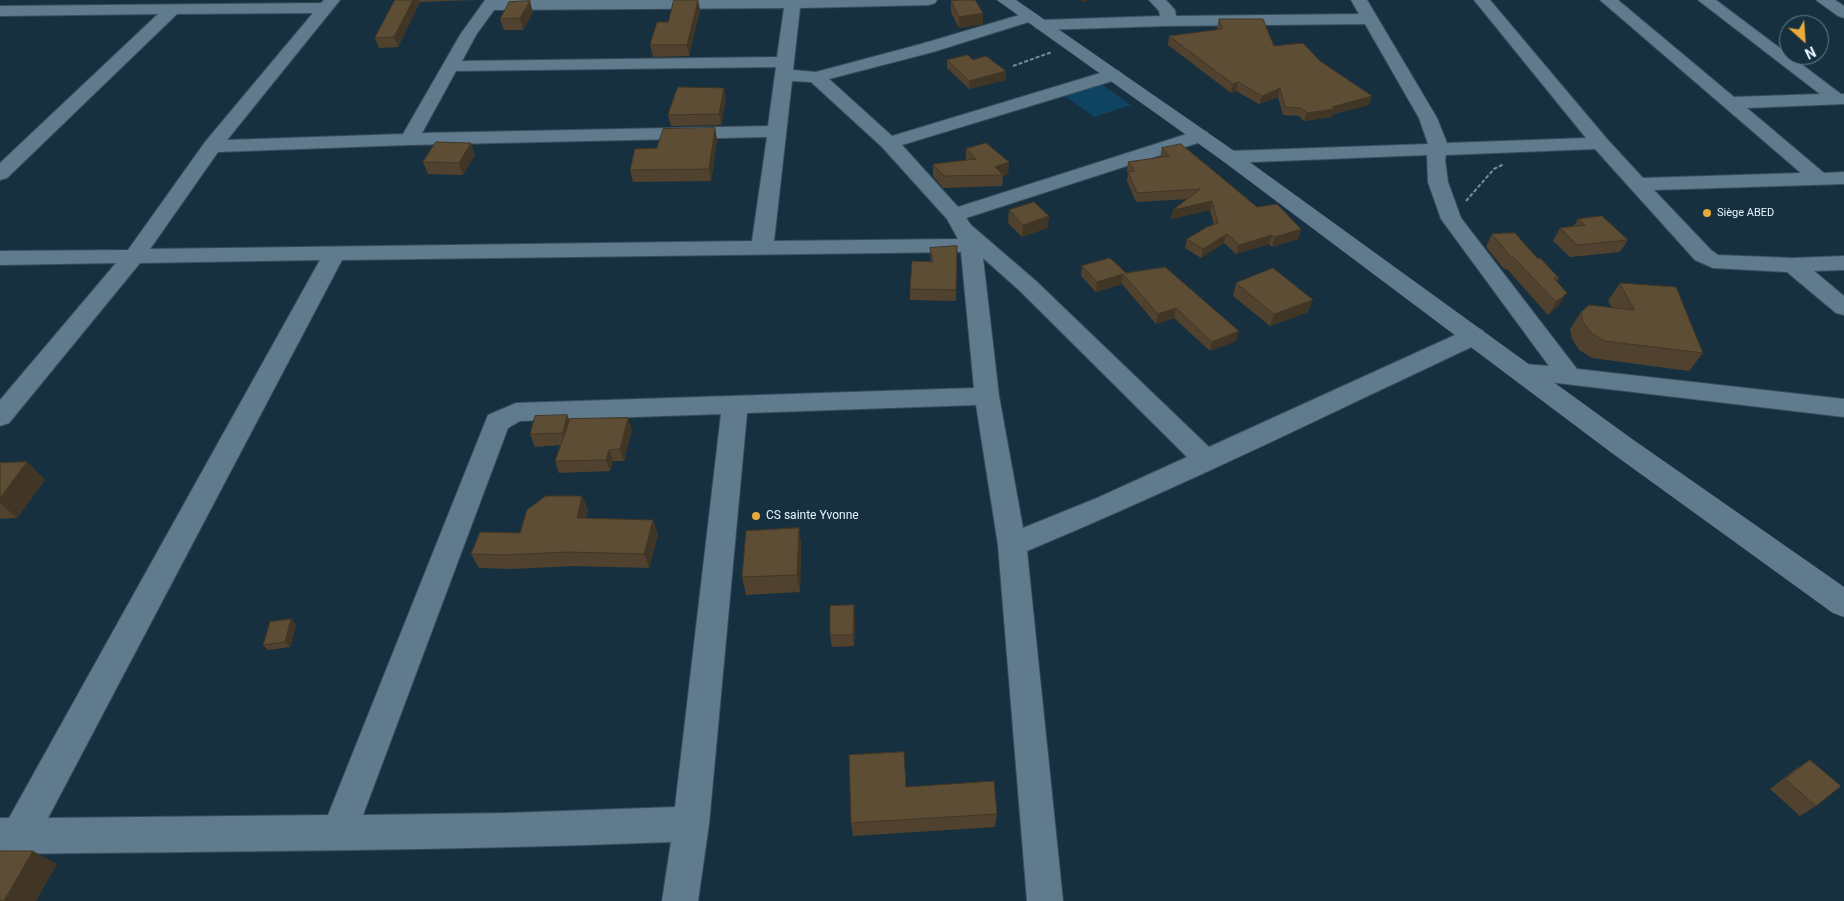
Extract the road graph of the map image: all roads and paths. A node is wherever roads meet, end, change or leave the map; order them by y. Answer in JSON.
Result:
{"nodes":[{"id":1,"x":930,"y":0,"type":"edge"},
{"id":2,"x":1004,"y":0,"type":"edge"},
{"id":3,"x":1157,"y":0,"type":"edge"},
{"id":4,"x":1359,"y":0,"type":"edge"},
{"id":5,"x":1482,"y":0,"type":"edge"},
{"id":6,"x":1608,"y":0,"type":"edge"},
{"id":7,"x":1706,"y":0,"type":"edge"},
{"id":8,"x":1824,"y":0,"type":"edge"},
{"id":9,"x":492,"y":2,"type":"edge"},
{"id":10,"x":793,"y":3,"type":"junction"},
{"id":11,"x":328,"y":4,"type":"edge"},
{"id":12,"x":172,"y":9,"type":"junction"},
{"id":13,"x":2,"y":12,"type":"edge"},
{"id":14,"x":1844,"y":14,"type":"edge"},
{"id":15,"x":1368,"y":19,"type":"junction"},
{"id":16,"x":1036,"y":21,"type":"junction"},
{"id":17,"x":1165,"y":21,"type":"junction"},
{"id":18,"x":1071,"y":45,"type":"junction"},
{"id":19,"x":452,"y":66,"type":"junction"},
{"id":20,"x":1013,"y":66,"type":"dead end"},
{"id":21,"x":783,"y":67,"type":"junction"},
{"id":22,"x":1112,"y":75,"type":"junction"},
{"id":23,"x":816,"y":77,"type":"junction"},
{"id":24,"x":1841,"y":99,"type":"edge"},
{"id":25,"x":1730,"y":103,"type":"junction"},
{"id":26,"x":778,"y":131,"type":"junction"},
{"id":27,"x":1200,"y":136,"type":"junction"},
{"id":28,"x":409,"y":139,"type":"junction"},
{"id":29,"x":889,"y":143,"type":"junction"},
{"id":30,"x":1600,"y":143,"type":"junction"},
{"id":31,"x":212,"y":146,"type":"junction"},
{"id":32,"x":1438,"y":148,"type":"junction"},
{"id":33,"x":1230,"y":157,"type":"junction"},
{"id":34,"x":1509,"y":162,"type":"dead end"},
{"id":35,"x":0,"y":174,"type":"edge"},
{"id":36,"x":1820,"y":178,"type":"junction"},
{"id":37,"x":1844,"y":178,"type":"edge"},
{"id":38,"x":1637,"y":184,"type":"junction"},
{"id":39,"x":1452,"y":219,"type":"junction"},
{"id":40,"x":963,"y":230,"type":"junction"},
{"id":41,"x":762,"y":248,"type":"junction"},
{"id":42,"x":334,"y":254,"type":"junction"},
{"id":43,"x":134,"y":256,"type":"junction"},
{"id":44,"x":0,"y":258,"type":"edge"},
{"id":45,"x":1844,"y":263,"type":"edge"},
{"id":46,"x":1793,"y":265,"type":"junction"},
{"id":47,"x":1844,"y":308,"type":"edge"},
{"id":48,"x":1474,"y":336,"type":"junction"},
{"id":49,"x":1524,"y":372,"type":"junction"},
{"id":50,"x":1569,"y":376,"type":"junction"},
{"id":51,"x":987,"y":396,"type":"junction"},
{"id":52,"x":734,"y":406,"type":"junction"},
{"id":53,"x":1844,"y":408,"type":"edge"},
{"id":54,"x":0,"y":418,"type":"edge"},
{"id":55,"x":1207,"y":461,"type":"junction"},
{"id":56,"x":1012,"y":545,"type":"junction"},
{"id":57,"x":1844,"y":604,"type":"edge"},
{"id":58,"x":691,"y":824,"type":"junction"},
{"id":59,"x":338,"y":834,"type":"junction"},
{"id":60,"x":10,"y":836,"type":"edge"},
{"id":61,"x":680,"y":901,"type":"edge"},
{"id":62,"x":1045,"y":901,"type":"edge"}],
"edges":[{"from":1,"to":10,"type":"street"},
{"from":2,"to":16,"type":"street"},
{"from":3,"to":17,"type":"street"},
{"from":4,"to":15,"type":"street"},
{"from":5,"to":30,"type":"street"},
{"from":6,"to":25,"type":"street"},
{"from":7,"to":24,"type":"street"},
{"from":8,"to":14,"type":"street"},
{"from":9,"to":10,"type":"street"},
{"from":9,"to":19,"type":"street"},
{"from":10,"to":21,"type":"street"},
{"from":11,"to":12,"type":"street"},
{"from":11,"to":31,"type":"street"},
{"from":12,"to":13,"type":"street"},
{"from":12,"to":35,"type":"street"},
{"from":15,"to":17,"type":"street"},
{"from":15,"to":32,"type":"street"},
{"from":16,"to":17,"type":"street"},
{"from":16,"to":18,"type":"street"},
{"from":16,"to":23,"type":"street"},
{"from":18,"to":20,"type":"path"},
{"from":18,"to":22,"type":"street"},
{"from":19,"to":21,"type":"street"},
{"from":19,"to":28,"type":"street"},
{"from":21,"to":23,"type":"street"},
{"from":21,"to":26,"type":"street"},
{"from":22,"to":27,"type":"street"},
{"from":22,"to":29,"type":"street"},
{"from":23,"to":29,"type":"street"},
{"from":24,"to":25,"type":"street"},
{"from":25,"to":36,"type":"street"},
{"from":26,"to":28,"type":"street"},
{"from":26,"to":41,"type":"street"},
{"from":27,"to":33,"type":"street"},
{"from":27,"to":40,"type":"street"},
{"from":28,"to":31,"type":"street"},
{"from":29,"to":40,"type":"street"},
{"from":30,"to":32,"type":"street"},
{"from":30,"to":38,"type":"street"},
{"from":31,"to":43,"type":"street"},
{"from":32,"to":33,"type":"street"},
{"from":32,"to":39,"type":"street"},
{"from":33,"to":48,"type":"street"},
{"from":34,"to":39,"type":"path"},
{"from":36,"to":37,"type":"street"},
{"from":36,"to":38,"type":"street"},
{"from":38,"to":46,"type":"street"},
{"from":39,"to":50,"type":"street"},
{"from":40,"to":41,"type":"street"},
{"from":40,"to":51,"type":"street"},
{"from":40,"to":55,"type":"street"},
{"from":41,"to":42,"type":"street"},
{"from":42,"to":43,"type":"street"},
{"from":42,"to":60,"type":"street"},
{"from":43,"to":44,"type":"street"},
{"from":43,"to":54,"type":"street"},
{"from":45,"to":46,"type":"street"},
{"from":46,"to":47,"type":"street"},
{"from":48,"to":49,"type":"street"},
{"from":48,"to":55,"type":"street"},
{"from":49,"to":50,"type":"street"},
{"from":49,"to":57,"type":"street"},
{"from":50,"to":53,"type":"street"},
{"from":51,"to":52,"type":"street"},
{"from":51,"to":56,"type":"street"},
{"from":52,"to":58,"type":"street"},
{"from":52,"to":59,"type":"street"},
{"from":55,"to":56,"type":"street"},
{"from":56,"to":62,"type":"street"},
{"from":58,"to":59,"type":"street"},
{"from":58,"to":61,"type":"street"},
{"from":59,"to":60,"type":"street"}]}
